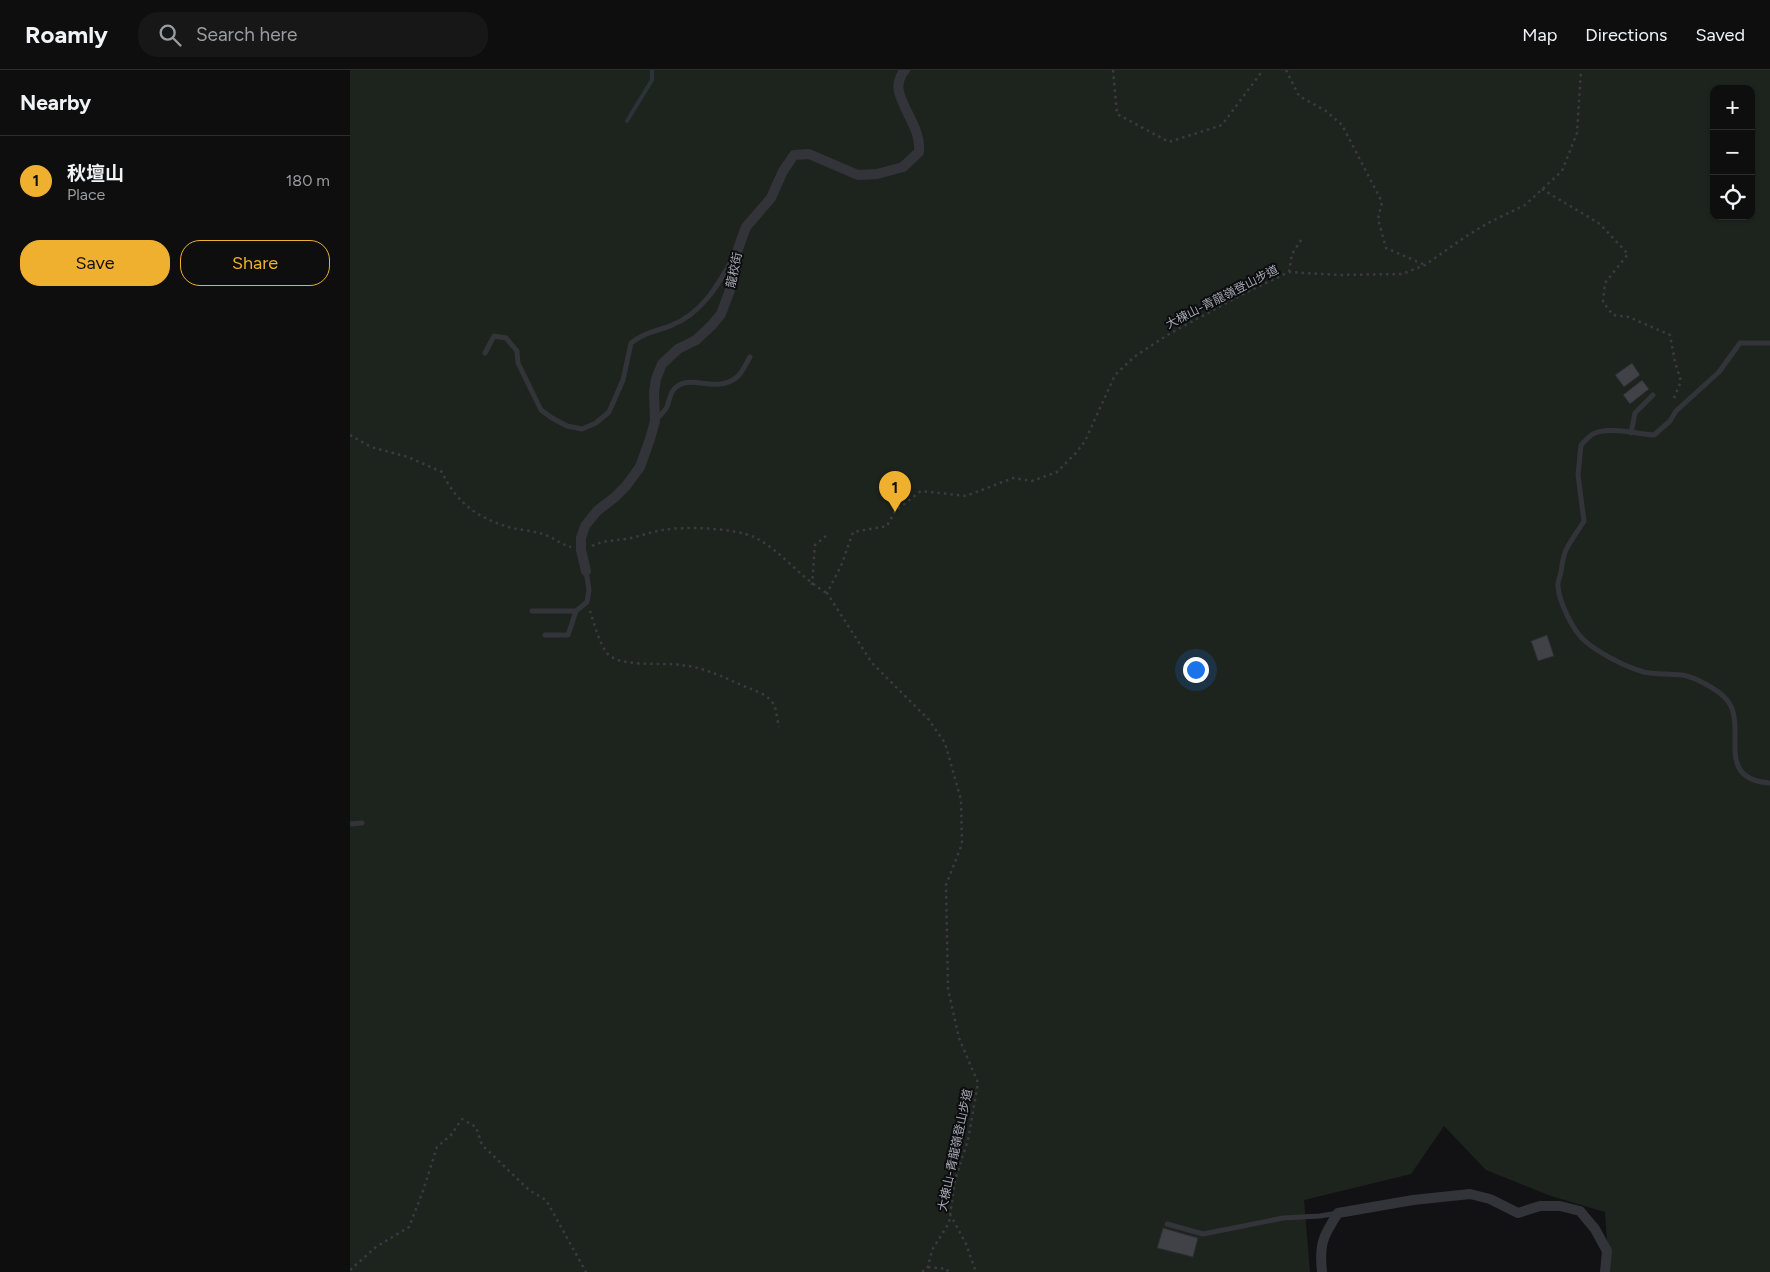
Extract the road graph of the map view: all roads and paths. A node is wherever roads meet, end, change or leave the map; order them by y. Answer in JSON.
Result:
{"nodes":[{"id":1,"x":905,"y":70,"type":"edge"},
{"id":2,"x":1113,"y":70,"type":"edge"},
{"id":3,"x":1263,"y":70,"type":"edge"},
{"id":4,"x":1286,"y":70,"type":"edge"},
{"id":5,"x":1581,"y":70,"type":"edge"},
{"id":6,"x":1542,"y":189,"type":"junction"},
{"id":7,"x":1304,"y":237,"type":"dead end"},
{"id":8,"x":738,"y":249,"type":"junction"},
{"id":9,"x":1425,"y":265,"type":"junction"},
{"id":10,"x":1289,"y":272,"type":"junction"},
{"id":11,"x":1770,"y":343,"type":"edge"},
{"id":12,"x":485,"y":353,"type":"dead end"},
{"id":13,"x":750,"y":357,"type":"dead end"},
{"id":14,"x":1653,"y":395,"type":"dead end"},
{"id":15,"x":1676,"y":411,"type":"junction"},
{"id":16,"x":654,"y":421,"type":"junction"},
{"id":17,"x":1631,"y":433,"type":"junction"},
{"id":18,"x":826,"y":536,"type":"dead end"},
{"id":19,"x":586,"y":570,"type":"joint"},
{"id":20,"x":812,"y":584,"type":"dead end"},
{"id":21,"x":587,"y":602,"type":"junction"},
{"id":22,"x":532,"y":611,"type":"dead end"},
{"id":23,"x":576,"y":611,"type":"junction"},
{"id":24,"x":545,"y":635,"type":"dead end"},
{"id":25,"x":779,"y":727,"type":"dead end"},
{"id":26,"x":1770,"y":784,"type":"edge"},
{"id":27,"x":362,"y":823,"type":"dead end"},
{"id":28,"x":350,"y":824,"type":"edge"},
{"id":29,"x":1338,"y":1213,"type":"junction"},
{"id":30,"x":950,"y":1214,"type":"junction"},
{"id":31,"x":1167,"y":1224,"type":"dead end"},
{"id":32,"x":928,"y":1267,"type":"junction"},
{"id":33,"x":350,"y":1270,"type":"edge"},
{"id":34,"x":586,"y":1272,"type":"edge"},
{"id":35,"x":922,"y":1272,"type":"edge"},
{"id":36,"x":948,"y":1272,"type":"edge"},
{"id":37,"x":976,"y":1272,"type":"edge"},
{"id":38,"x":1322,"y":1272,"type":"edge"},
{"id":39,"x":1605,"y":1272,"type":"edge"}],
"edges":[{"from":1,"to":8,"type":"street","name":"龍校街"},
{"from":2,"to":3,"type":"path"},
{"from":4,"to":9,"type":"path"},
{"from":5,"to":6,"type":"path","name":"大棟山-青龍嶺登山步道"},
{"from":6,"to":9,"type":"path","name":"大棟山-青龍嶺登山步道"},
{"from":6,"to":15,"type":"path"},
{"from":7,"to":10,"type":"path"},
{"from":8,"to":12,"type":"lane"},
{"from":8,"to":16,"type":"street","name":"龍校街"},
{"from":9,"to":10,"type":"path","name":"大棟山-青龍嶺登山步道"},
{"from":10,"to":30,"type":"path","name":"大棟山-青龍嶺登山步道"},
{"from":11,"to":15,"type":"lane"},
{"from":13,"to":16,"type":"lane"},
{"from":14,"to":17,"type":"lane"},
{"from":15,"to":17,"type":"lane"},
{"from":16,"to":19,"type":"street","name":"龍校街"},
{"from":17,"to":26,"type":"lane"},
{"from":18,"to":20,"type":"path"},
{"from":19,"to":21,"type":"lane"},
{"from":21,"to":23,"type":"lane"},
{"from":21,"to":25,"type":"path"},
{"from":22,"to":23,"type":"lane"},
{"from":23,"to":24,"type":"lane"},
{"from":27,"to":28,"type":"lane"},
{"from":29,"to":31,"type":"lane"},
{"from":29,"to":38,"type":"street"},
{"from":29,"to":39,"type":"street"},
{"from":30,"to":32,"type":"path","name":"大棟山-青龍嶺登山步道"},
{"from":30,"to":37,"type":"path"},
{"from":32,"to":35,"type":"path"},
{"from":32,"to":36,"type":"path"},
{"from":33,"to":34,"type":"path"}]}
